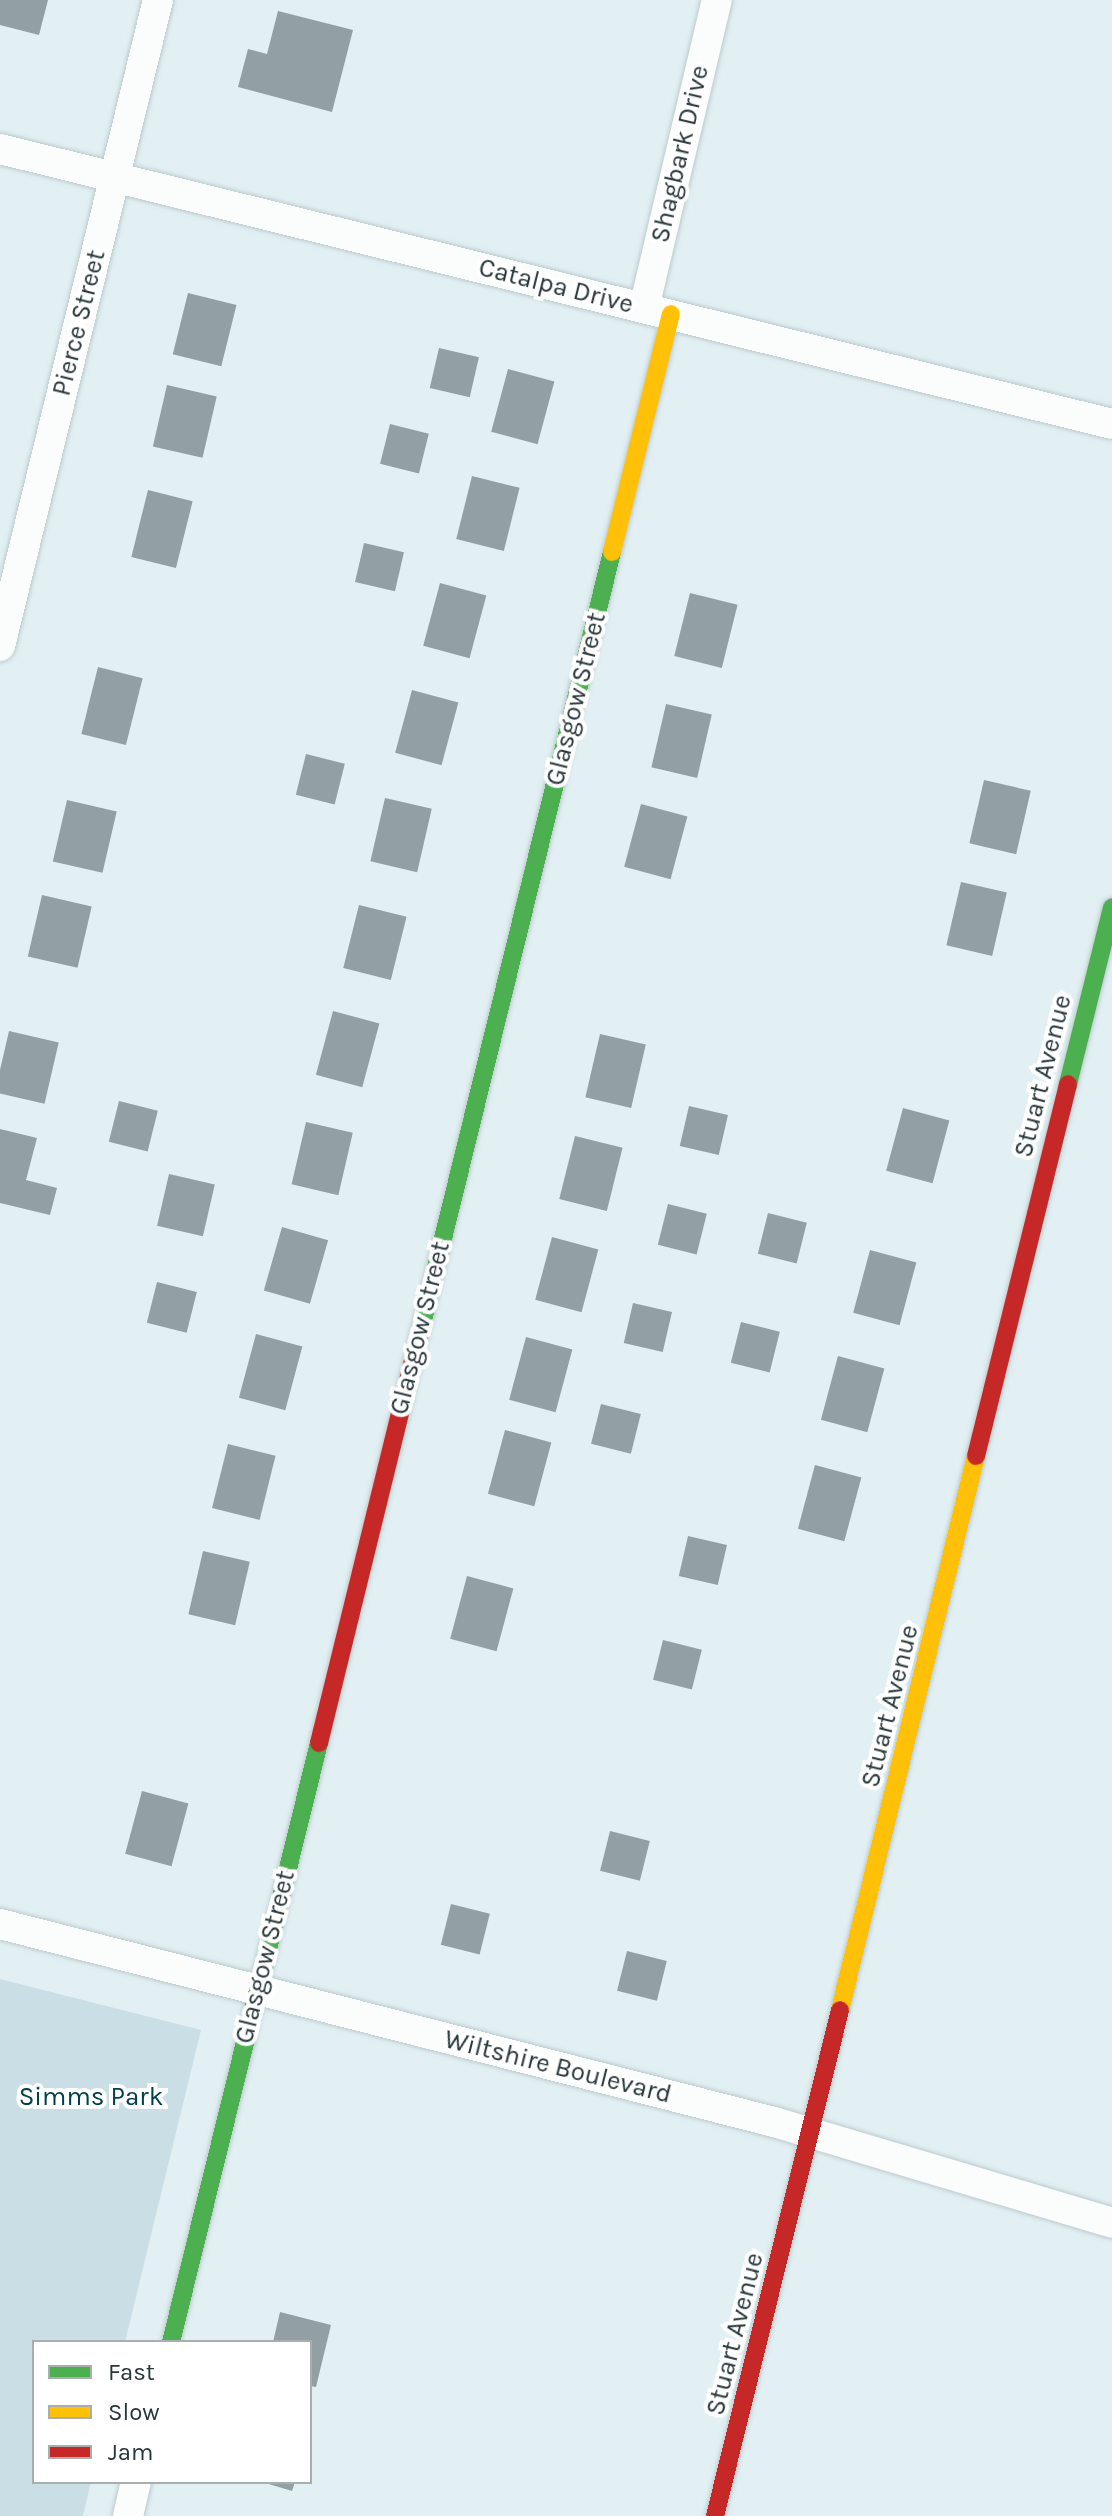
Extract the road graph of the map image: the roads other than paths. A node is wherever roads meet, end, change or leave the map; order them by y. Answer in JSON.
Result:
{"nodes":[{"id":1,"x":158,"y":0,"type":"edge"},
{"id":2,"x":717,"y":0,"type":"edge"},
{"id":3,"x":0,"y":149,"type":"edge"},
{"id":4,"x":116,"y":178,"type":"junction"},
{"id":5,"x":658,"y":311,"type":"junction"},
{"id":6,"x":1112,"y":424,"type":"edge"},
{"id":7,"x":0,"y":646,"type":"edge"},
{"id":8,"x":1112,"y":907,"type":"edge"},
{"id":9,"x":0,"y":1924,"type":"edge"},
{"id":10,"x":257,"y":1990,"type":"junction"},
{"id":11,"x":814,"y":2133,"type":"junction"},
{"id":12,"x":1112,"y":2223,"type":"edge"},
{"id":13,"x":171,"y":2340,"type":"edge"},
{"id":14,"x":136,"y":2484,"type":"edge"},
{"id":15,"x":128,"y":2516,"type":"edge"},
{"id":16,"x":715,"y":2516,"type":"edge"}],
"edges":[{"from":1,"to":4,"type":"street","name":"Pierce Street"},
{"from":2,"to":5,"type":"street","name":"Shagbark Drive"},
{"from":3,"to":4,"type":"street","name":"Catalpa Drive"},
{"from":4,"to":5,"type":"street","name":"Catalpa Drive"},
{"from":4,"to":7,"type":"street","name":"Pierce Street"},
{"from":5,"to":6,"type":"street","name":"Catalpa Drive"},
{"from":5,"to":10,"type":"street","name":"Glasgow Street"},
{"from":8,"to":11,"type":"street","name":"Stuart Avenue"},
{"from":9,"to":10,"type":"street","name":"Wiltshire Boulevard"},
{"from":10,"to":11,"type":"street","name":"Wiltshire Boulevard"},
{"from":10,"to":13,"type":"street","name":"Glasgow Street"},
{"from":11,"to":12,"type":"street","name":"Wiltshire Boulevard"},
{"from":11,"to":16,"type":"street","name":"Stuart Avenue"},
{"from":14,"to":15,"type":"street"}]}
